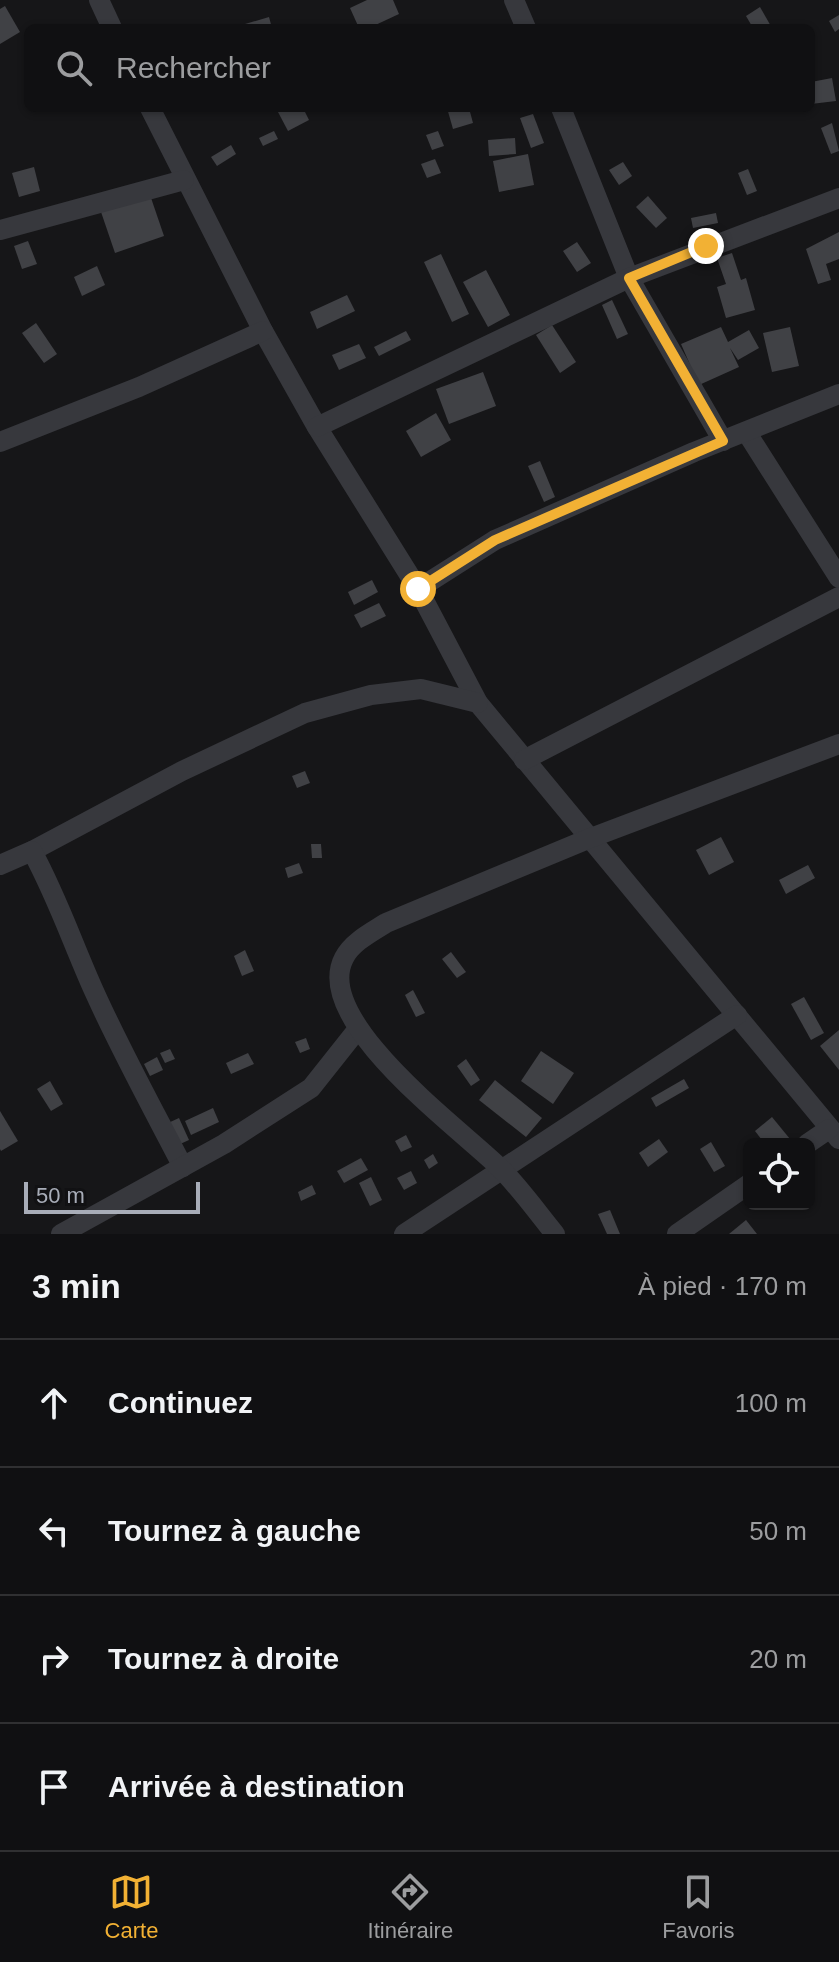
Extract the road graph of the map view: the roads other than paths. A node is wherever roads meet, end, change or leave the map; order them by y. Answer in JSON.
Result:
{"nodes":[{"id":1,"x":99,"y":0,"type":"edge"},
{"id":2,"x":514,"y":0,"type":"edge"},
{"id":3,"x":110,"y":24,"type":"edge"},
{"id":4,"x":524,"y":24,"type":"edge"},
{"id":5,"x":152,"y":112,"type":"edge"},
{"id":6,"x":563,"y":112,"type":"edge"},
{"id":7,"x":184,"y":180,"type":"junction"},
{"id":8,"x":839,"y":198,"type":"edge"},
{"id":9,"x":0,"y":230,"type":"edge"},
{"id":10,"x":629,"y":278,"type":"junction"},
{"id":11,"x":263,"y":331,"type":"junction"},
{"id":12,"x":839,"y":394,"type":"edge"},
{"id":13,"x":317,"y":427,"type":"junction"},
{"id":14,"x":747,"y":433,"type":"junction"},
{"id":15,"x":723,"y":441,"type":"junction"},
{"id":16,"x":0,"y":442,"type":"edge"},
{"id":17,"x":839,"y":578,"type":"edge"},
{"id":18,"x":418,"y":589,"type":"junction"},
{"id":19,"x":839,"y":597,"type":"edge"},
{"id":20,"x":478,"y":703,"type":"junction"},
{"id":21,"x":839,"y":744,"type":"edge"},
{"id":22,"x":524,"y":760,"type":"junction"},
{"id":23,"x":588,"y":839,"type":"junction"},
{"id":24,"x":32,"y":851,"type":"junction"},
{"id":25,"x":0,"y":865,"type":"edge"},
{"id":26,"x":737,"y":1015,"type":"junction"},
{"id":27,"x":357,"y":1030,"type":"junction"},
{"id":28,"x":834,"y":1134,"type":"edge"},
{"id":29,"x":815,"y":1141,"type":"edge"},
{"id":30,"x":183,"y":1167,"type":"junction"},
{"id":31,"x":502,"y":1170,"type":"junction"},
{"id":32,"x":743,"y":1188,"type":"edge"},
{"id":33,"x":61,"y":1234,"type":"edge"},
{"id":34,"x":404,"y":1234,"type":"edge"},
{"id":35,"x":555,"y":1234,"type":"edge"},
{"id":36,"x":677,"y":1234,"type":"edge"}],
"edges":[{"from":1,"to":3,"type":"street"},
{"from":2,"to":4,"type":"street"},
{"from":5,"to":7,"type":"street"},
{"from":6,"to":10,"type":"street"},
{"from":7,"to":9,"type":"street"},
{"from":7,"to":11,"type":"street"},
{"from":8,"to":10,"type":"street"},
{"from":10,"to":13,"type":"street"},
{"from":10,"to":15,"type":"street"},
{"from":11,"to":13,"type":"street"},
{"from":11,"to":16,"type":"street"},
{"from":12,"to":14,"type":"street"},
{"from":13,"to":18,"type":"street"},
{"from":14,"to":15,"type":"street"},
{"from":14,"to":17,"type":"street"},
{"from":15,"to":18,"type":"street"},
{"from":18,"to":20,"type":"street"},
{"from":19,"to":22,"type":"street"},
{"from":20,"to":22,"type":"street"},
{"from":20,"to":24,"type":"street"},
{"from":21,"to":23,"type":"street"},
{"from":22,"to":23,"type":"street"},
{"from":23,"to":26,"type":"street"},
{"from":23,"to":27,"type":"street"},
{"from":24,"to":25,"type":"street"},
{"from":24,"to":30,"type":"street"},
{"from":26,"to":28,"type":"street"},
{"from":26,"to":31,"type":"street"},
{"from":27,"to":30,"type":"street"},
{"from":27,"to":31,"type":"street"},
{"from":28,"to":29,"type":"street"},
{"from":30,"to":33,"type":"street"},
{"from":31,"to":34,"type":"street"},
{"from":31,"to":35,"type":"street"},
{"from":32,"to":36,"type":"street"}]}
